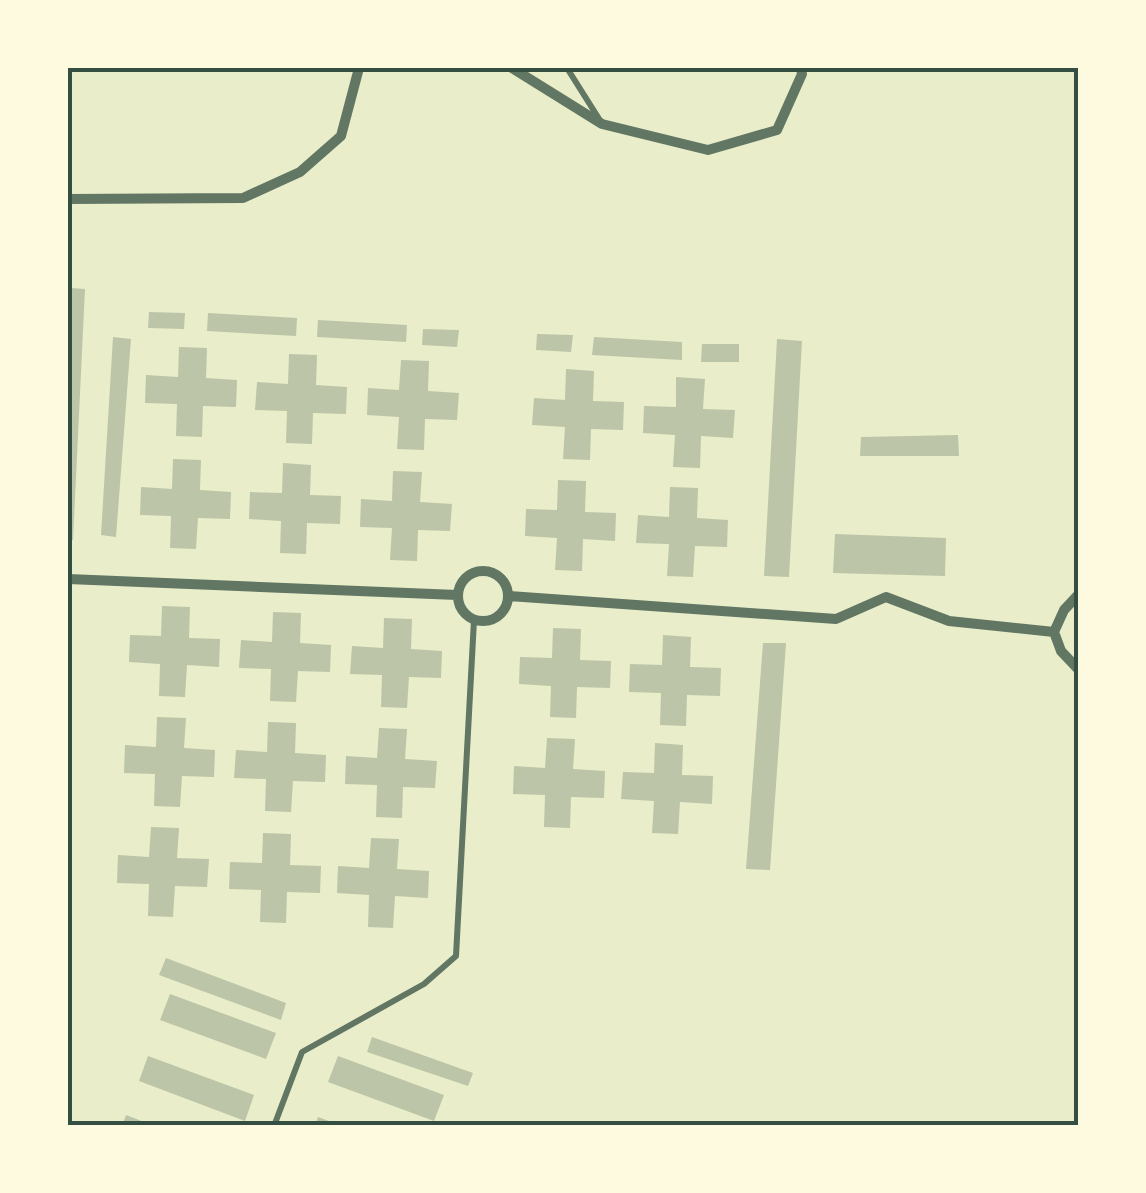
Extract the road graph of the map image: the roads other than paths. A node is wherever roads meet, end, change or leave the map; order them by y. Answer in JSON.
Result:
{"nodes":[{"id":1,"x":359,"y":68,"type":"edge"},
{"id":2,"x":512,"y":68,"type":"edge"},
{"id":3,"x":568,"y":68,"type":"edge"},
{"id":4,"x":801,"y":68,"type":"edge"},
{"id":5,"x":602,"y":124,"type":"junction"},
{"id":6,"x":68,"y":199,"type":"edge"},
{"id":7,"x":68,"y":579,"type":"edge"},
{"id":8,"x":457,"y":595,"type":"junction"},
{"id":9,"x":1078,"y":595,"type":"edge"},
{"id":10,"x":509,"y":596,"type":"junction"},
{"id":11,"x":474,"y":620,"type":"junction"},
{"id":12,"x":1054,"y":632,"type":"junction"},
{"id":13,"x":1078,"y":669,"type":"edge"},
{"id":14,"x":274,"y":1126,"type":"edge"}],
"edges":[{"from":1,"to":6,"type":"street"},
{"from":2,"to":5,"type":"street"},
{"from":3,"to":5,"type":"lane"},
{"from":4,"to":5,"type":"street"},
{"from":7,"to":8,"type":"street"},
{"from":8,"to":10,"type":"street"},
{"from":8,"to":11,"type":"street"},
{"from":9,"to":12,"type":"street"},
{"from":10,"to":11,"type":"street"},
{"from":10,"to":12,"type":"street"},
{"from":11,"to":14,"type":"lane"},
{"from":12,"to":13,"type":"street"}]}
